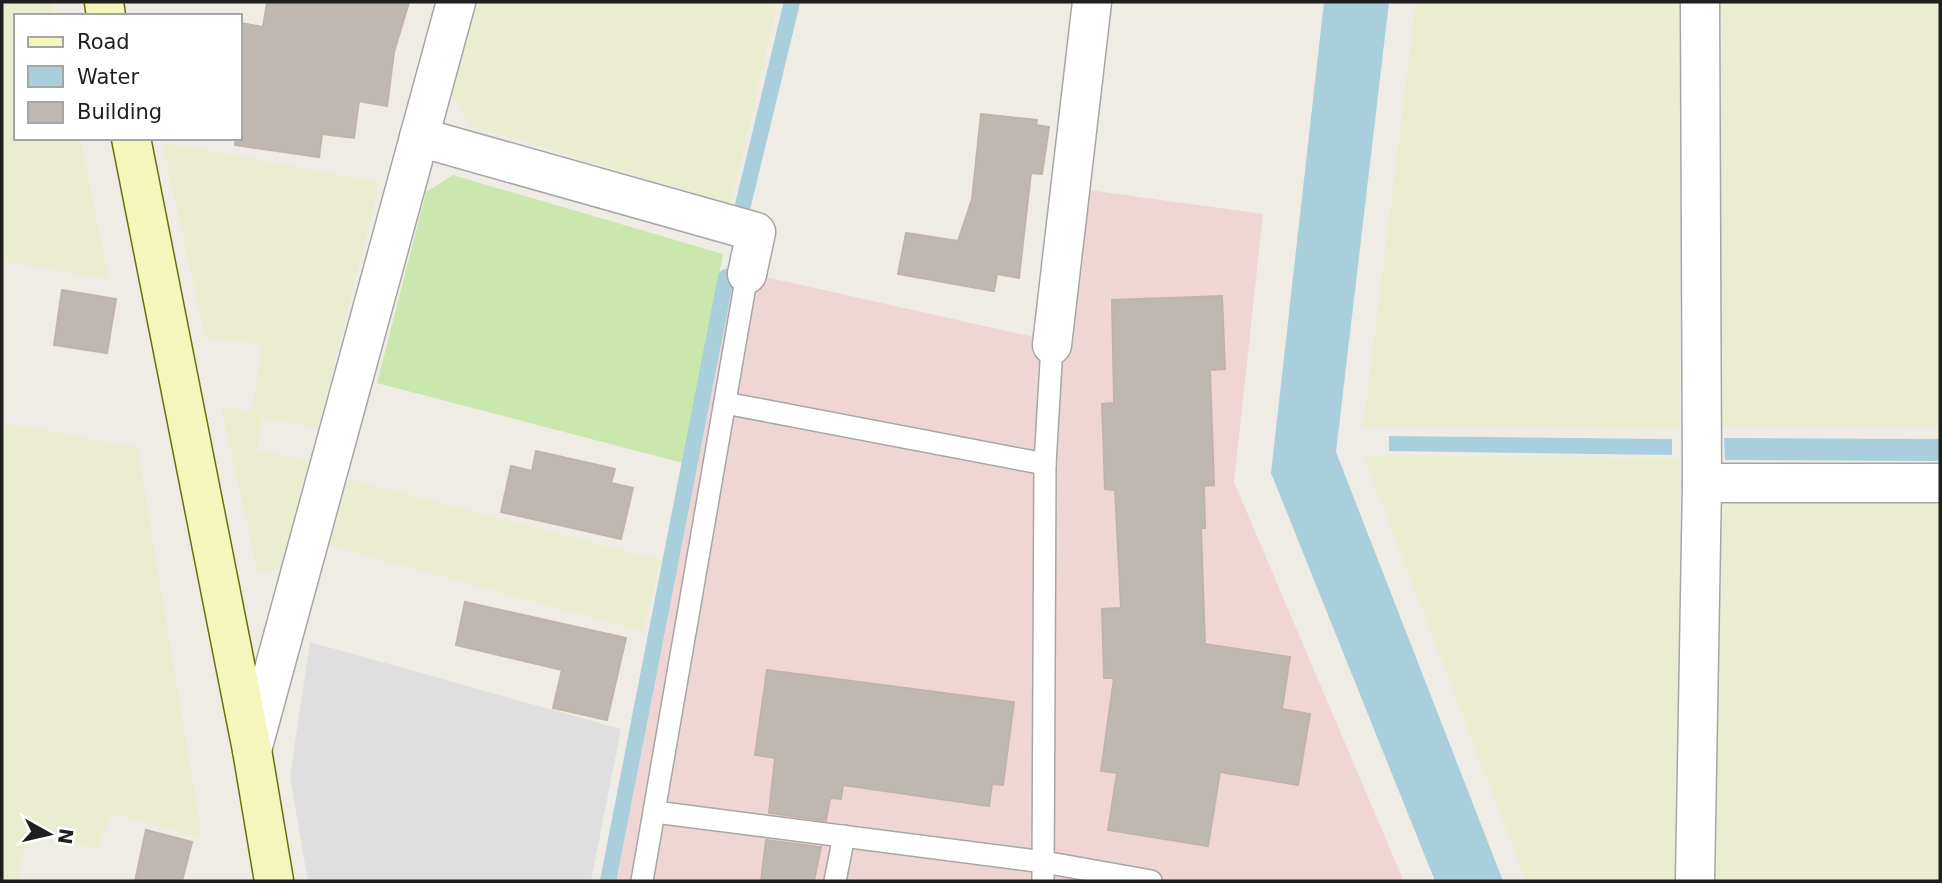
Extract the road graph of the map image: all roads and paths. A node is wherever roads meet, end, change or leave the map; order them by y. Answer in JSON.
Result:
{"nodes":[{"id":1,"x":456,"y":2,"type":"edge"},
{"id":2,"x":1092,"y":2,"type":"edge"},
{"id":3,"x":1700,"y":2,"type":"edge"},
{"id":4,"x":419,"y":137,"type":"junction"},
{"id":5,"x":131,"y":140,"type":"edge"},
{"id":6,"x":747,"y":274,"type":"joint"},
{"id":7,"x":1052,"y":345,"type":"joint"},
{"id":8,"x":725,"y":403,"type":"junction"},
{"id":9,"x":1045,"y":464,"type":"junction"},
{"id":10,"x":1703,"y":483,"type":"junction"},
{"id":11,"x":1940,"y":483,"type":"edge"},
{"id":12,"x":252,"y":750,"type":"junction"},
{"id":13,"x":655,"y":812,"type":"junction"},
{"id":14,"x":844,"y":836,"type":"junction"},
{"id":15,"x":1043,"y":872,"type":"edge"},
{"id":16,"x":274,"y":881,"type":"edge"},
{"id":17,"x":642,"y":881,"type":"edge"},
{"id":18,"x":835,"y":881,"type":"edge"},
{"id":19,"x":1151,"y":881,"type":"edge"},
{"id":20,"x":1695,"y":881,"type":"edge"}],
"edges":[{"from":1,"to":4,"type":"street"},
{"from":2,"to":7,"type":"street"},
{"from":3,"to":10,"type":"street"},
{"from":4,"to":6,"type":"street"},
{"from":4,"to":12,"type":"street"},
{"from":5,"to":12,"type":"street"},
{"from":6,"to":8,"type":"lane"},
{"from":7,"to":9,"type":"lane"},
{"from":8,"to":9,"type":"lane"},
{"from":8,"to":13,"type":"lane"},
{"from":9,"to":15,"type":"lane"},
{"from":10,"to":11,"type":"street"},
{"from":10,"to":20,"type":"street"},
{"from":12,"to":16,"type":"street"},
{"from":13,"to":14,"type":"lane"},
{"from":13,"to":17,"type":"lane"},
{"from":14,"to":15,"type":"lane"},
{"from":14,"to":18,"type":"lane"},
{"from":15,"to":19,"type":"lane"}]}
